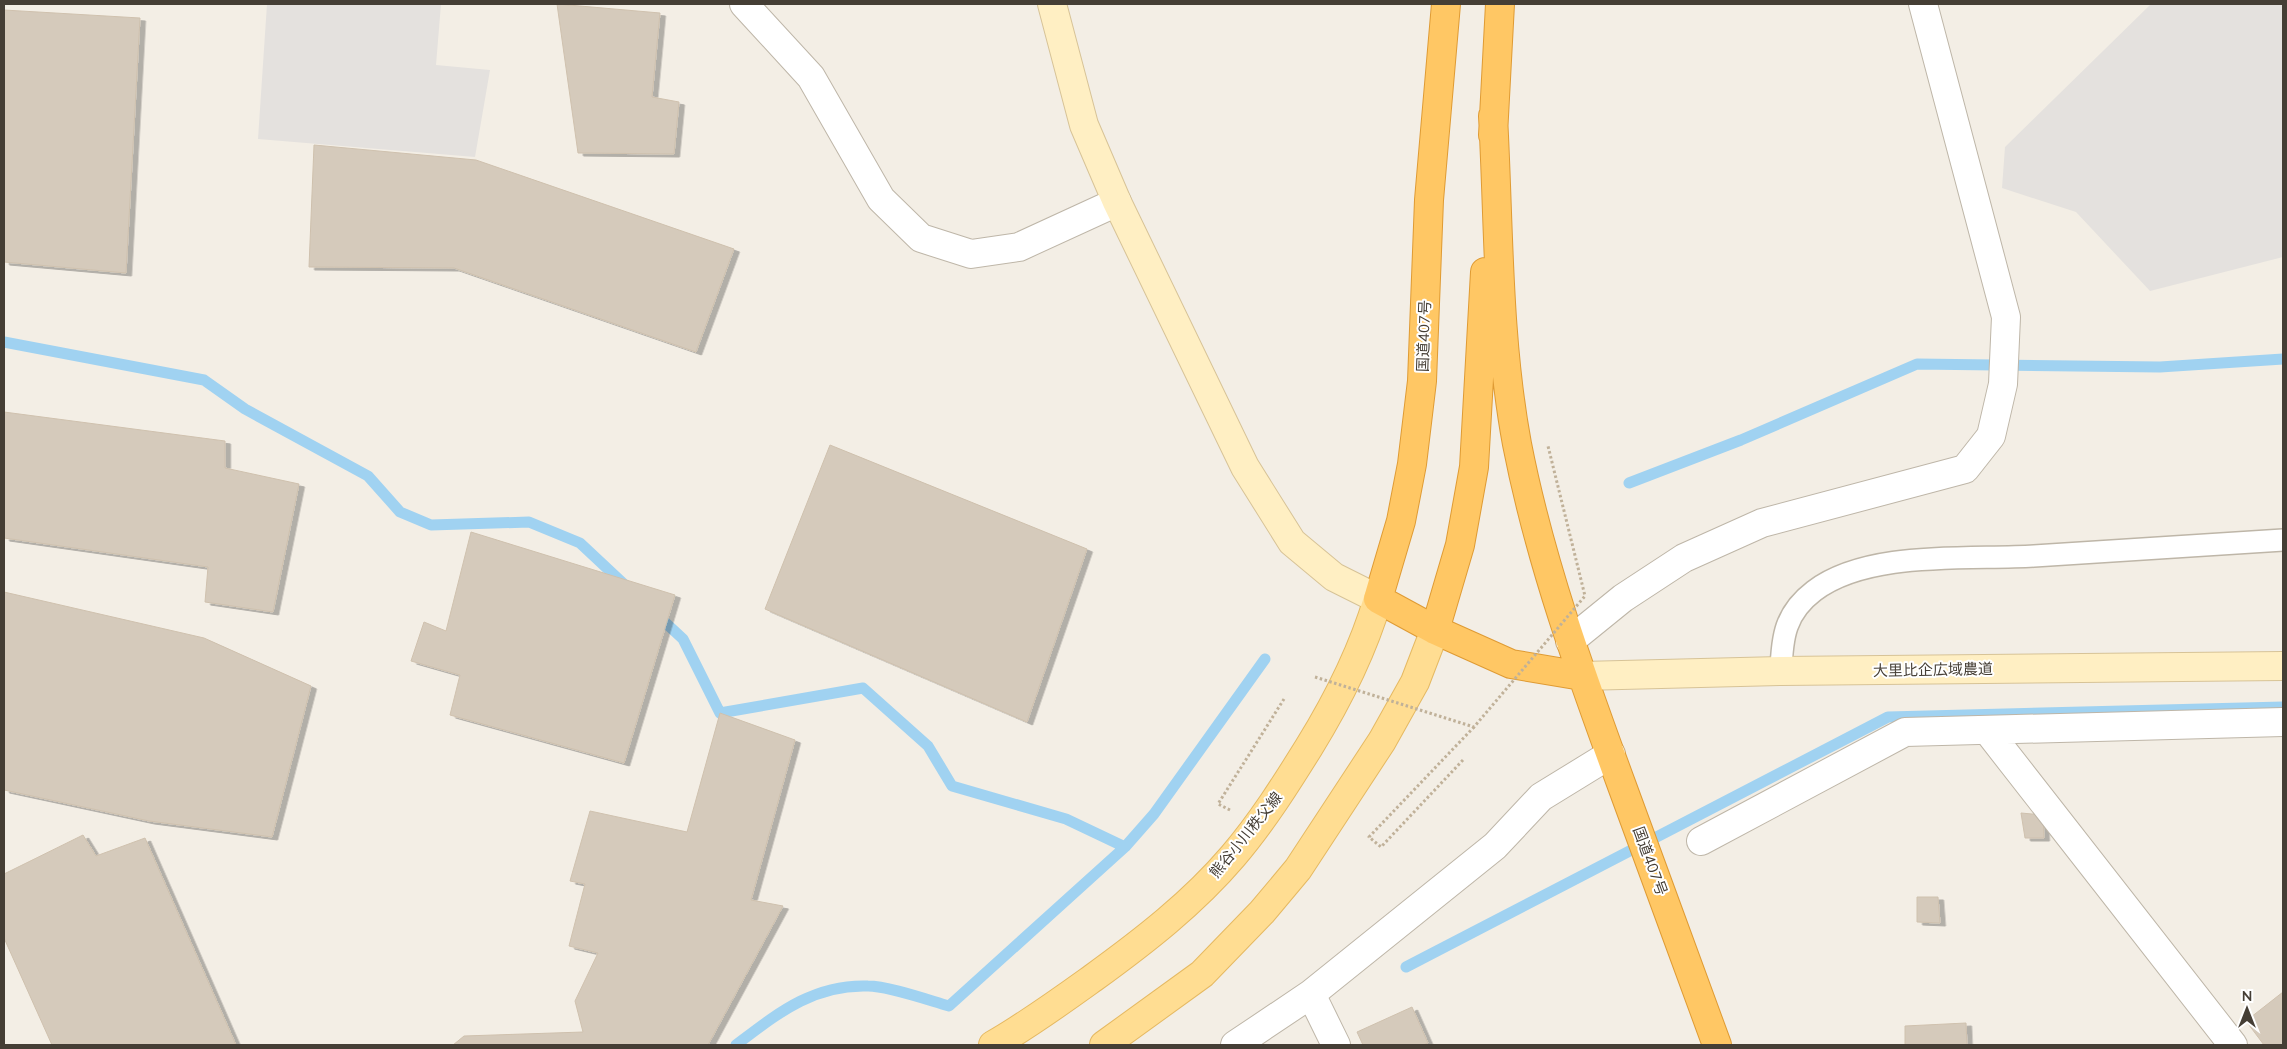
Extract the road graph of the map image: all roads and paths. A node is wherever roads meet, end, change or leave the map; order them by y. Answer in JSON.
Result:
{"nodes":[{"id":1,"x":744,"y":4,"type":"edge"},
{"id":2,"x":1052,"y":4,"type":"edge"},
{"id":3,"x":1446,"y":4,"type":"edge"},
{"id":4,"x":1500,"y":4,"type":"edge"},
{"id":5,"x":1923,"y":4,"type":"edge"},
{"id":6,"x":1494,"y":116,"type":"junction"},
{"id":7,"x":1117,"y":202,"type":"junction"},
{"id":8,"x":1548,"y":446,"type":"dead end"},
{"id":9,"x":2283,"y":540,"type":"edge"},
{"id":10,"x":1378,"y":599,"type":"junction"},
{"id":11,"x":1436,"y":630,"type":"junction"},
{"id":12,"x":1570,"y":641,"type":"junction"},
{"id":13,"x":2283,"y":666,"type":"edge"},
{"id":14,"x":1781,"y":671,"type":"junction"},
{"id":15,"x":1582,"y":676,"type":"junction"},
{"id":16,"x":1310,"y":685,"type":"dead end"},
{"id":17,"x":1284,"y":699,"type":"dead end"},
{"id":18,"x":2283,"y":722,"type":"edge"},
{"id":19,"x":1474,"y":727,"type":"junction"},
{"id":20,"x":1987,"y":730,"type":"junction"},
{"id":21,"x":1610,"y":754,"type":"junction"},
{"id":22,"x":1464,"y":760,"type":"dead end"},
{"id":23,"x":1237,"y":803,"type":"dead end"},
{"id":24,"x":1701,"y":841,"type":"dead end"},
{"id":25,"x":1311,"y":994,"type":"junction"},
{"id":26,"x":992,"y":1045,"type":"edge"},
{"id":27,"x":1104,"y":1045,"type":"edge"},
{"id":28,"x":1235,"y":1045,"type":"edge"},
{"id":29,"x":1336,"y":1045,"type":"edge"},
{"id":30,"x":1717,"y":1045,"type":"edge"},
{"id":31,"x":2232,"y":1045,"type":"edge"}],
"edges":[{"from":1,"to":7,"type":"street"},
{"from":2,"to":7,"type":"street"},
{"from":3,"to":10,"type":"highway","name":"国道407号"},
{"from":4,"to":6,"type":"highway","name":"国道407号"},
{"from":5,"to":12,"type":"street"},
{"from":6,"to":11,"type":"highway","name":"国道407号"},
{"from":6,"to":12,"type":"highway","name":"国道407号"},
{"from":7,"to":10,"type":"street"},
{"from":8,"to":19,"type":"path","bridge":true},
{"from":9,"to":14,"type":"lane"},
{"from":10,"to":11,"type":"highway"},
{"from":10,"to":26,"type":"main road","name":"熊谷小川秩父線"},
{"from":11,"to":15,"type":"highway"},
{"from":11,"to":27,"type":"main road"},
{"from":12,"to":15,"type":"highway","name":"国道407号"},
{"from":13,"to":14,"type":"street","name":"大里比企広域農道"},
{"from":14,"to":15,"type":"street","name":"大里比企広域農道"},
{"from":15,"to":21,"type":"highway","name":"国道407号"},
{"from":16,"to":19,"type":"path","bridge":true},
{"from":17,"to":23,"type":"path"},
{"from":18,"to":20,"type":"street"},
{"from":19,"to":22,"type":"path"},
{"from":20,"to":24,"type":"street"},
{"from":20,"to":31,"type":"street"},
{"from":21,"to":25,"type":"street"},
{"from":21,"to":30,"type":"highway","name":"国道407号"},
{"from":25,"to":28,"type":"street"},
{"from":25,"to":29,"type":"street"}]}
